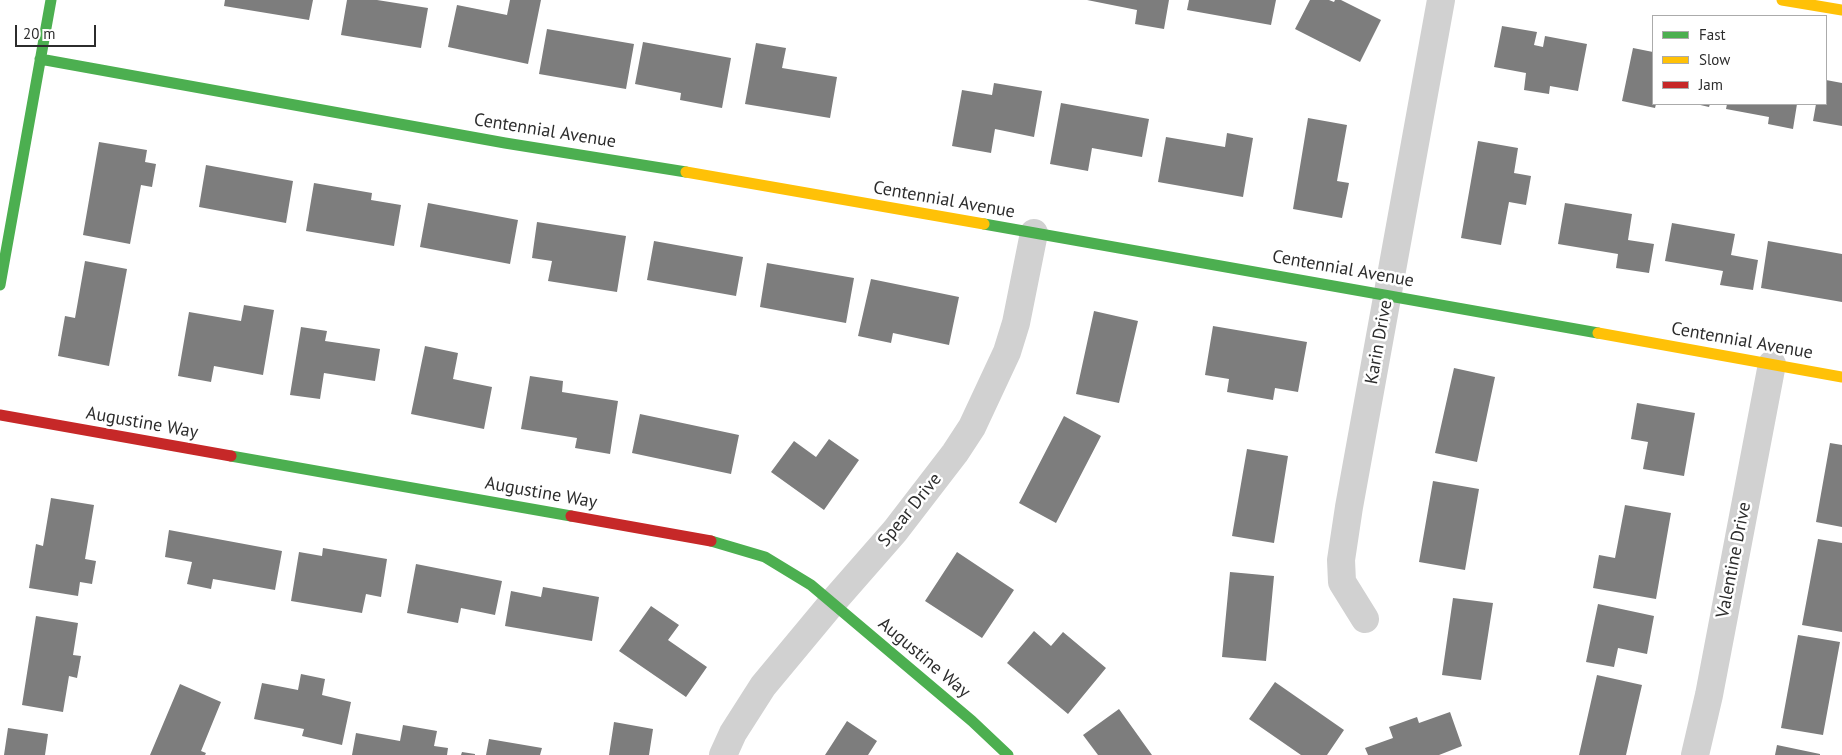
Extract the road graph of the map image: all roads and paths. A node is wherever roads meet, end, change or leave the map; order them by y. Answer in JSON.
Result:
{"nodes":[{"id":1,"x":51,"y":0,"type":"edge"},
{"id":2,"x":1441,"y":0,"type":"edge"},
{"id":3,"x":1782,"y":0,"type":"edge"},
{"id":4,"x":1833,"y":6,"type":"edge"},
{"id":5,"x":40,"y":59,"type":"junction"},
{"id":6,"x":1034,"y":233,"type":"junction"},
{"id":7,"x":0,"y":285,"type":"edge"},
{"id":8,"x":1387,"y":295,"type":"junction"},
{"id":9,"x":1772,"y":364,"type":"junction"},
{"id":10,"x":1842,"y":377,"type":"edge"},
{"id":11,"x":0,"y":415,"type":"edge"},
{"id":12,"x":832,"y":603,"type":"junction"},
{"id":13,"x":1366,"y":619,"type":"dead end"},
{"id":14,"x":723,"y":755,"type":"edge"},
{"id":15,"x":1008,"y":755,"type":"edge"},
{"id":16,"x":1695,"y":755,"type":"edge"}],
"edges":[{"from":1,"to":5,"type":"street"},
{"from":2,"to":8,"type":"street","name":"Karin Drive"},
{"from":3,"to":4,"type":"street"},
{"from":5,"to":6,"type":"street","name":"Centennial Avenue"},
{"from":5,"to":7,"type":"street"},
{"from":6,"to":8,"type":"street","name":"Centennial Avenue"},
{"from":6,"to":12,"type":"street","name":"Spear Drive"},
{"from":8,"to":9,"type":"street","name":"Centennial Avenue"},
{"from":8,"to":13,"type":"street","name":"Karin Drive"},
{"from":9,"to":10,"type":"street","name":"Centennial Avenue"},
{"from":9,"to":16,"type":"street","name":"Valentine Drive"},
{"from":11,"to":12,"type":"street","name":"Augustine Way"},
{"from":12,"to":14,"type":"street","name":"Spear Drive"},
{"from":12,"to":15,"type":"street","name":"Augustine Way"}]}
